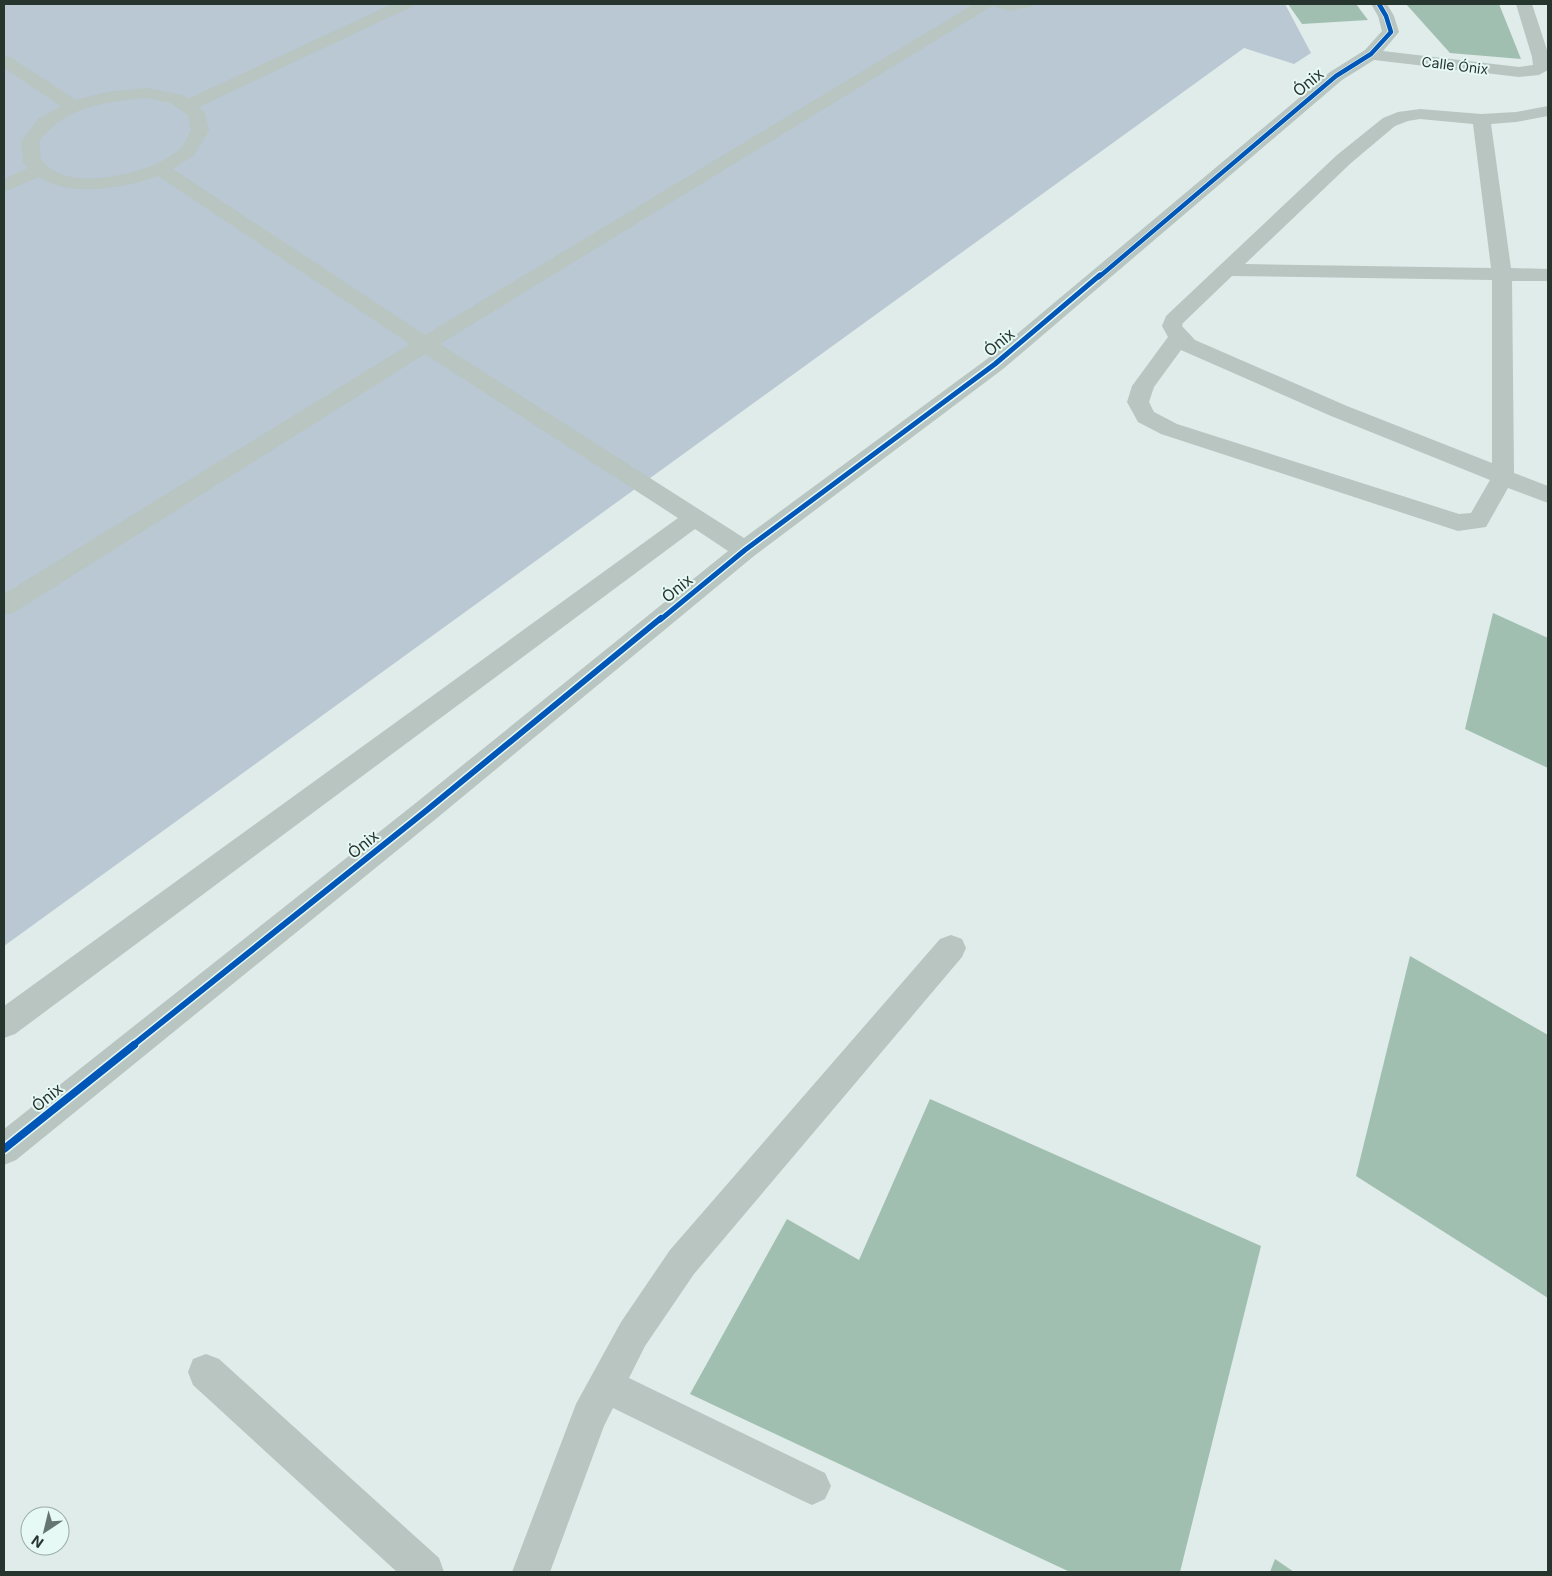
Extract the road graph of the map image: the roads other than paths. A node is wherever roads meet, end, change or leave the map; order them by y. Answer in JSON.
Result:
{"nodes":[{"id":1,"x":405,"y":4,"type":"edge"},
{"id":2,"x":985,"y":4,"type":"edge"},
{"id":3,"x":998,"y":4,"type":"edge"},
{"id":4,"x":1025,"y":4,"type":"edge"},
{"id":5,"x":1379,"y":4,"type":"edge"},
{"id":6,"x":1524,"y":4,"type":"edge"},
{"id":7,"x":1371,"y":54,"type":"junction"},
{"id":8,"x":4,"y":61,"type":"edge"},
{"id":9,"x":74,"y":106,"type":"junction"},
{"id":10,"x":186,"y":106,"type":"junction"},
{"id":11,"x":1548,"y":111,"type":"edge"},
{"id":12,"x":1481,"y":119,"type":"junction"},
{"id":13,"x":41,"y":169,"type":"junction"},
{"id":14,"x":160,"y":169,"type":"junction"},
{"id":15,"x":4,"y":186,"type":"edge"},
{"id":16,"x":1244,"y":253,"type":"junction"},
{"id":17,"x":1548,"y":257,"type":"edge"},
{"id":18,"x":1345,"y":263,"type":"junction"},
{"id":19,"x":1500,"y":265,"type":"junction"},
{"id":20,"x":1226,"y":270,"type":"junction"},
{"id":21,"x":1548,"y":275,"type":"edge"},
{"id":22,"x":1179,"y":337,"type":"junction"},
{"id":23,"x":425,"y":344,"type":"junction"},
{"id":24,"x":1504,"y":477,"type":"junction"},
{"id":25,"x":1548,"y":495,"type":"edge"},
{"id":26,"x":694,"y":518,"type":"junction"},
{"id":27,"x":745,"y":550,"type":"junction"},
{"id":28,"x":4,"y":606,"type":"edge"},
{"id":29,"x":951,"y":948,"type":"dead end"},
{"id":30,"x":4,"y":1024,"type":"edge"},
{"id":31,"x":4,"y":1150,"type":"edge"},
{"id":32,"x":206,"y":1372,"type":"dead end"},
{"id":33,"x":605,"y":1385,"type":"junction"},
{"id":34,"x":812,"y":1486,"type":"dead end"},
{"id":35,"x":425,"y":1572,"type":"edge"},
{"id":36,"x":531,"y":1572,"type":"edge"}],
"edges":[{"from":1,"to":10,"type":"street"},
{"from":2,"to":23,"type":"street"},
{"from":3,"to":4,"type":"street"},
{"from":5,"to":7,"type":"street","name":"Ónix"},
{"from":6,"to":7,"type":"street","name":"Calle Ónix"},
{"from":7,"to":27,"type":"street","name":"Ónix"},
{"from":8,"to":9,"type":"street"},
{"from":9,"to":10,"type":"street"},
{"from":9,"to":13,"type":"street"},
{"from":10,"to":14,"type":"street"},
{"from":11,"to":12,"type":"street"},
{"from":12,"to":16,"type":"street"},
{"from":12,"to":19,"type":"street"},
{"from":13,"to":14,"type":"street"},
{"from":13,"to":15,"type":"street"},
{"from":14,"to":23,"type":"street"},
{"from":16,"to":18,"type":"street"},
{"from":16,"to":20,"type":"street"},
{"from":17,"to":19,"type":"street"},
{"from":18,"to":19,"type":"street"},
{"from":18,"to":20,"type":"street"},
{"from":19,"to":21,"type":"street"},
{"from":19,"to":24,"type":"street"},
{"from":20,"to":22,"type":"street"},
{"from":22,"to":24,"type":"street"},
{"from":22,"to":24,"type":"street"},
{"from":23,"to":26,"type":"street"},
{"from":23,"to":28,"type":"street"},
{"from":24,"to":25,"type":"street"},
{"from":26,"to":27,"type":"street"},
{"from":26,"to":30,"type":"street"},
{"from":27,"to":31,"type":"street","name":"Ónix"},
{"from":29,"to":33,"type":"street"},
{"from":32,"to":35,"type":"street"},
{"from":33,"to":34,"type":"street"},
{"from":33,"to":36,"type":"street"}]}
